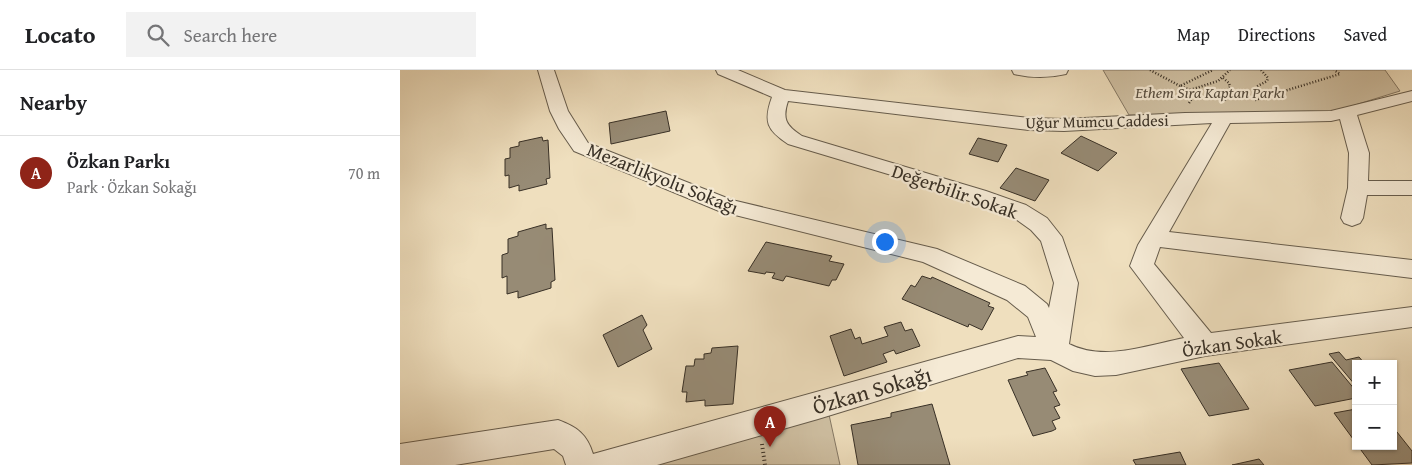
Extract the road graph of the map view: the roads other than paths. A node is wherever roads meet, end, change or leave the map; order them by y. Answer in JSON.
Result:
{"nodes":[{"id":1,"x":546,"y":70,"type":"edge"},
{"id":2,"x":724,"y":70,"type":"edge"},
{"id":3,"x":1020,"y":70,"type":"edge"},
{"id":4,"x":1060,"y":70,"type":"edge"},
{"id":5,"x":781,"y":95,"type":"junction"},
{"id":6,"x":1412,"y":96,"type":"edge"},
{"id":7,"x":1226,"y":112,"type":"junction"},
{"id":8,"x":1347,"y":112,"type":"junction"},
{"id":9,"x":1358,"y":188,"type":"junction"},
{"id":10,"x":1412,"y":188,"type":"edge"},
{"id":11,"x":1352,"y":218,"type":"dead end"},
{"id":12,"x":1154,"y":238,"type":"junction"},
{"id":13,"x":1412,"y":269,"type":"edge"},
{"id":14,"x":1412,"y":317,"type":"edge"},
{"id":15,"x":1205,"y":345,"type":"junction"},
{"id":16,"x":1056,"y":348,"type":"junction"},
{"id":17,"x":400,"y":459,"type":"edge"},
{"id":18,"x":581,"y":465,"type":"edge"},
{"id":19,"x":603,"y":465,"type":"edge"}],
"edges":[{"from":1,"to":16,"type":"street","name":"Mezarlıkyolu Sokağı"},
{"from":2,"to":5,"type":"street","name":"Uğur Mumcu Caddesi"},
{"from":3,"to":4,"type":"street"},
{"from":5,"to":7,"type":"street","name":"Uğur Mumcu Caddesi"},
{"from":5,"to":16,"type":"street","name":"Değerbilir Sokak"},
{"from":6,"to":8,"type":"street","name":"Uğur Mumcu Caddesi"},
{"from":7,"to":8,"type":"street","name":"Uğur Mumcu Caddesi"},
{"from":7,"to":12,"type":"street"},
{"from":8,"to":9,"type":"street"},
{"from":9,"to":10,"type":"street"},
{"from":9,"to":11,"type":"street"},
{"from":12,"to":13,"type":"street"},
{"from":12,"to":15,"type":"street"},
{"from":14,"to":15,"type":"street","name":"Özkan Sokak"},
{"from":15,"to":16,"type":"street","name":"Özkan Sokak"},
{"from":16,"to":19,"type":"street","name":"Özkan Sokağı"},
{"from":17,"to":18,"type":"street"}]}
